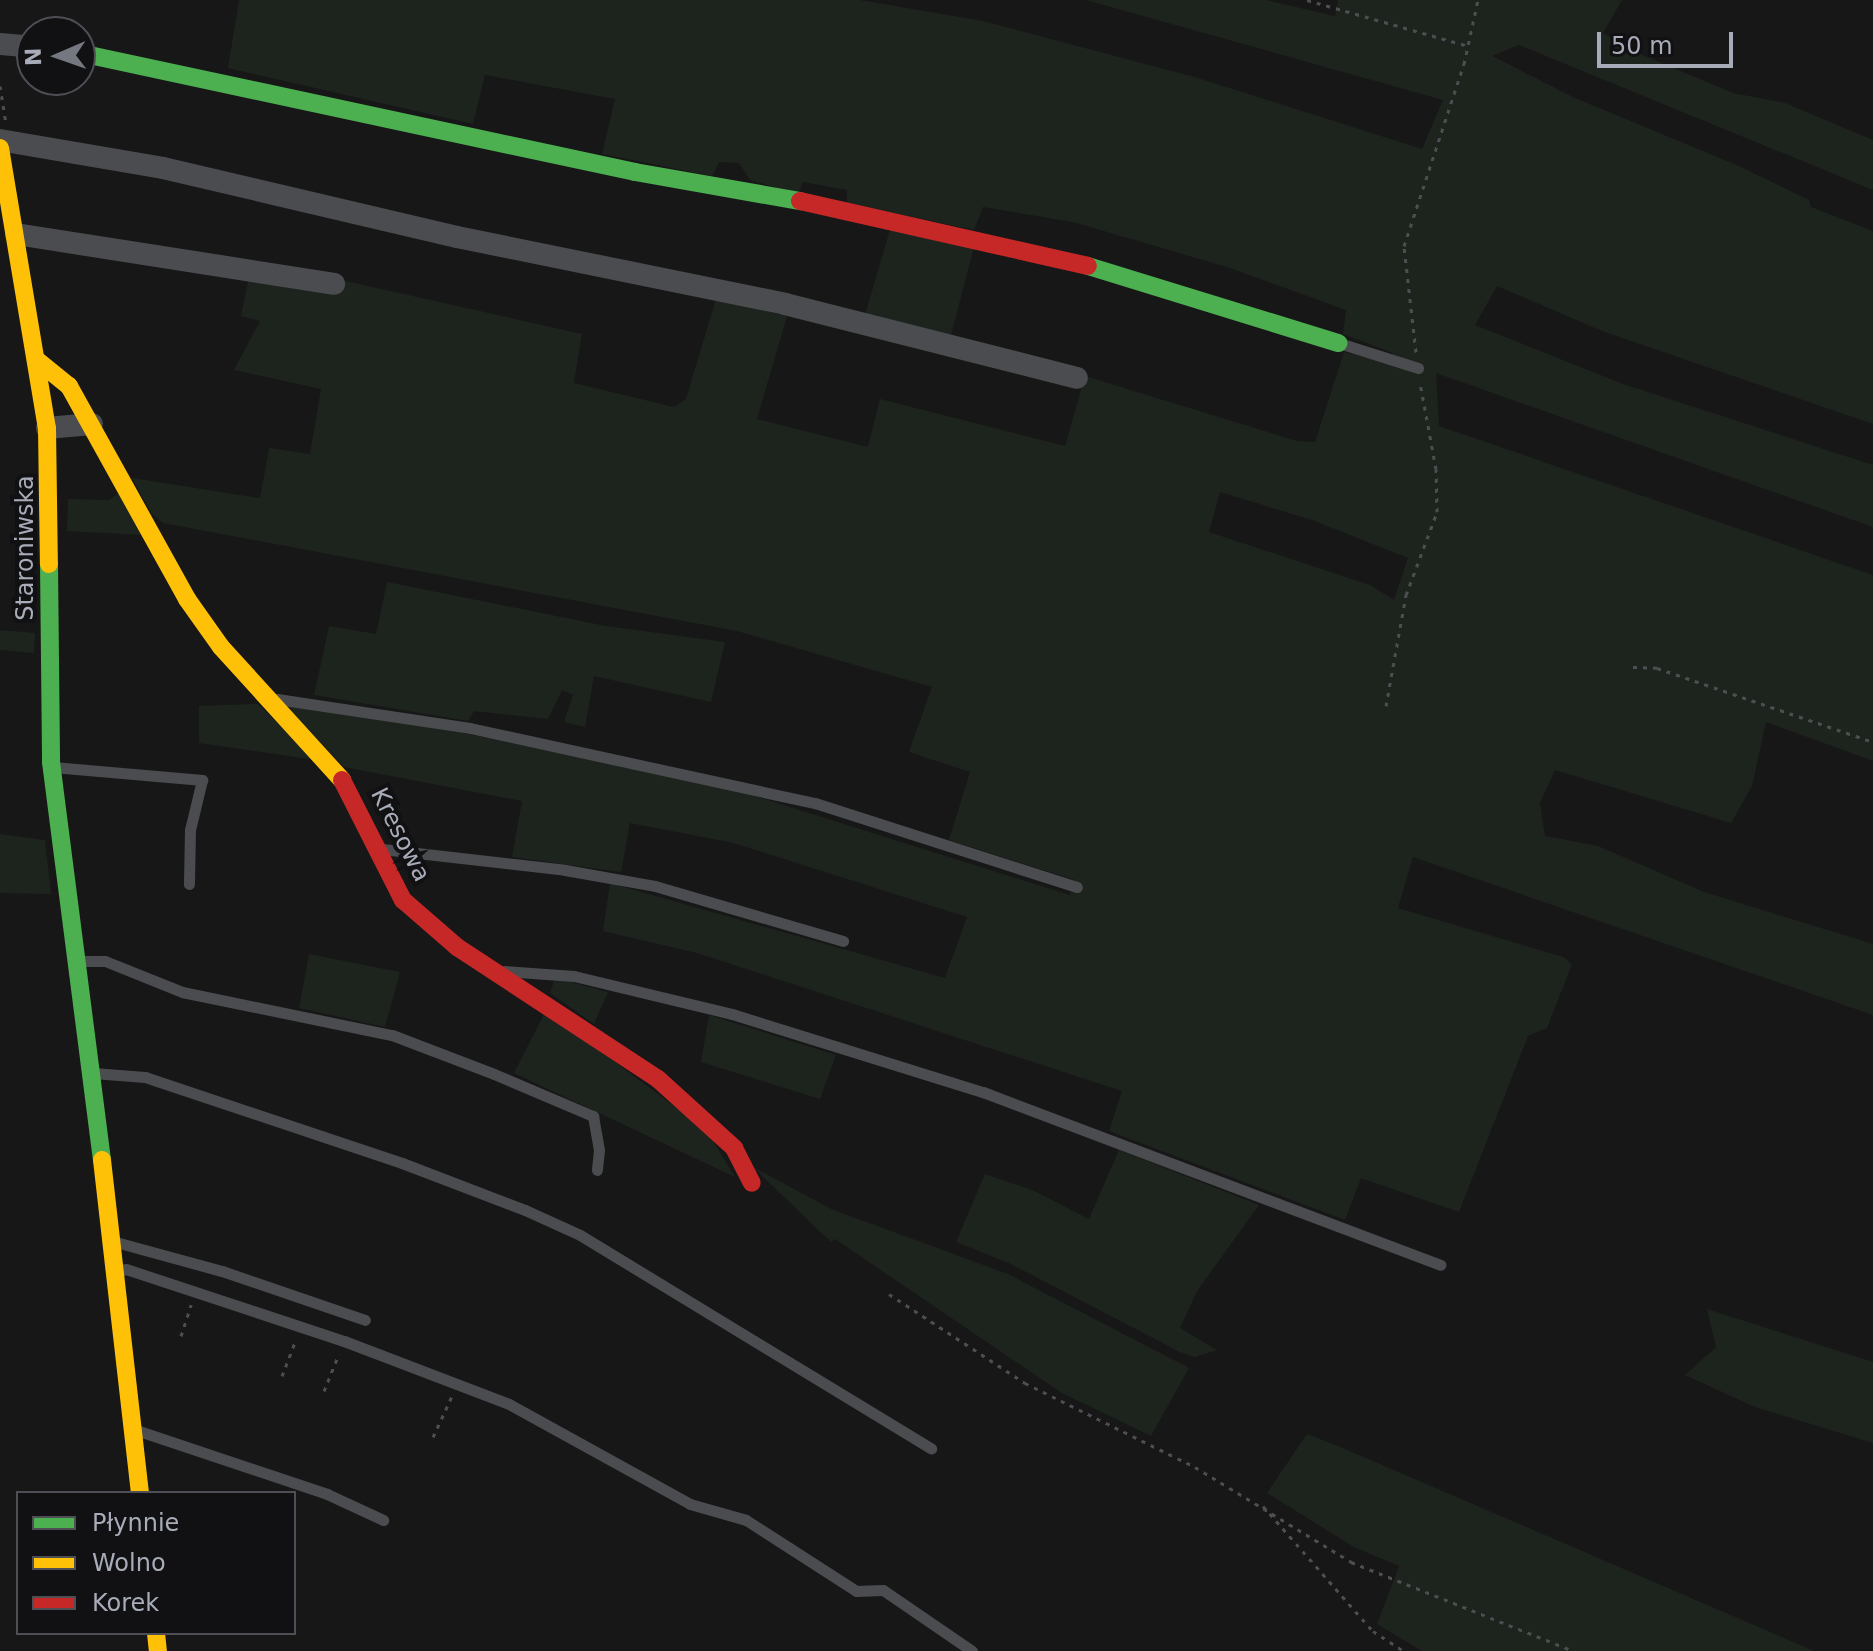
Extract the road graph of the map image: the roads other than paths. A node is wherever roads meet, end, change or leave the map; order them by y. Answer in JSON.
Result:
{"nodes":[{"id":1,"x":96,"y":56,"type":"edge"},
{"id":2,"x":0,"y":140,"type":"edge"},
{"id":3,"x":0,"y":148,"type":"edge"},
{"id":4,"x":16,"y":234,"type":"junction"},
{"id":5,"x":334,"y":284,"type":"dead end"},
{"id":6,"x":1338,"y":343,"type":"joint"},
{"id":7,"x":38,"y":361,"type":"junction"},
{"id":8,"x":1418,"y":368,"type":"road end"},
{"id":9,"x":1077,"y":378,"type":"dead end"},
{"id":10,"x":92,"y":424,"type":"junction"},
{"id":11,"x":47,"y":428,"type":"junction"},
{"id":12,"x":267,"y":700,"type":"junction"},
{"id":13,"x":51,"y":767,"type":"junction"},
{"id":14,"x":373,"y":848,"type":"junction"},
{"id":15,"x":189,"y":884,"type":"dead end"},
{"id":16,"x":1077,"y":887,"type":"dead end"},
{"id":17,"x":843,"y":941,"type":"dead end"},
{"id":18,"x":77,"y":956,"type":"junction"},
{"id":19,"x":497,"y":972,"type":"junction"},
{"id":20,"x":92,"y":1073,"type":"junction"},
{"id":21,"x":597,"y":1170,"type":"dead end"},
{"id":22,"x":752,"y":1183,"type":"dead end"},
{"id":23,"x":111,"y":1241,"type":"junction"},
{"id":24,"x":1440,"y":1265,"type":"dead end"},
{"id":25,"x":115,"y":1272,"type":"junction"},
{"id":26,"x":365,"y":1320,"type":"dead end"},
{"id":27,"x":132,"y":1429,"type":"junction"},
{"id":28,"x":931,"y":1448,"type":"dead end"},
{"id":29,"x":140,"y":1491,"type":"edge"},
{"id":30,"x":383,"y":1520,"type":"dead end"},
{"id":31,"x":972,"y":1651,"type":"edge"}],
"edges":[{"from":1,"to":6,"type":"street"},
{"from":2,"to":9,"type":"street"},
{"from":3,"to":4,"type":"street","name":"Staroniwska"},
{"from":4,"to":5,"type":"street"},
{"from":4,"to":7,"type":"street","name":"Staroniwska"},
{"from":6,"to":8,"type":"lane"},
{"from":7,"to":10,"type":"street","name":"Kresowa"},
{"from":7,"to":11,"type":"street","name":"Staroniwska"},
{"from":10,"to":11,"type":"street"},
{"from":10,"to":12,"type":"street","name":"Kresowa"},
{"from":11,"to":13,"type":"street","name":"Staroniwska"},
{"from":12,"to":14,"type":"street","name":"Kresowa"},
{"from":12,"to":16,"type":"lane"},
{"from":13,"to":15,"type":"lane"},
{"from":13,"to":18,"type":"street","name":"Staroniwska"},
{"from":14,"to":17,"type":"lane"},
{"from":14,"to":19,"type":"street","name":"Kresowa"},
{"from":18,"to":20,"type":"street","name":"Staroniwska"},
{"from":18,"to":21,"type":"lane"},
{"from":19,"to":22,"type":"street","name":"Kresowa"},
{"from":19,"to":24,"type":"lane"},
{"from":20,"to":23,"type":"street","name":"Staroniwska"},
{"from":20,"to":28,"type":"lane"},
{"from":23,"to":25,"type":"street","name":"Staroniwska"},
{"from":23,"to":26,"type":"lane"},
{"from":25,"to":27,"type":"street","name":"Staroniwska"},
{"from":25,"to":31,"type":"lane"},
{"from":27,"to":29,"type":"street","name":"Staroniwska"},
{"from":27,"to":30,"type":"lane"}]}
